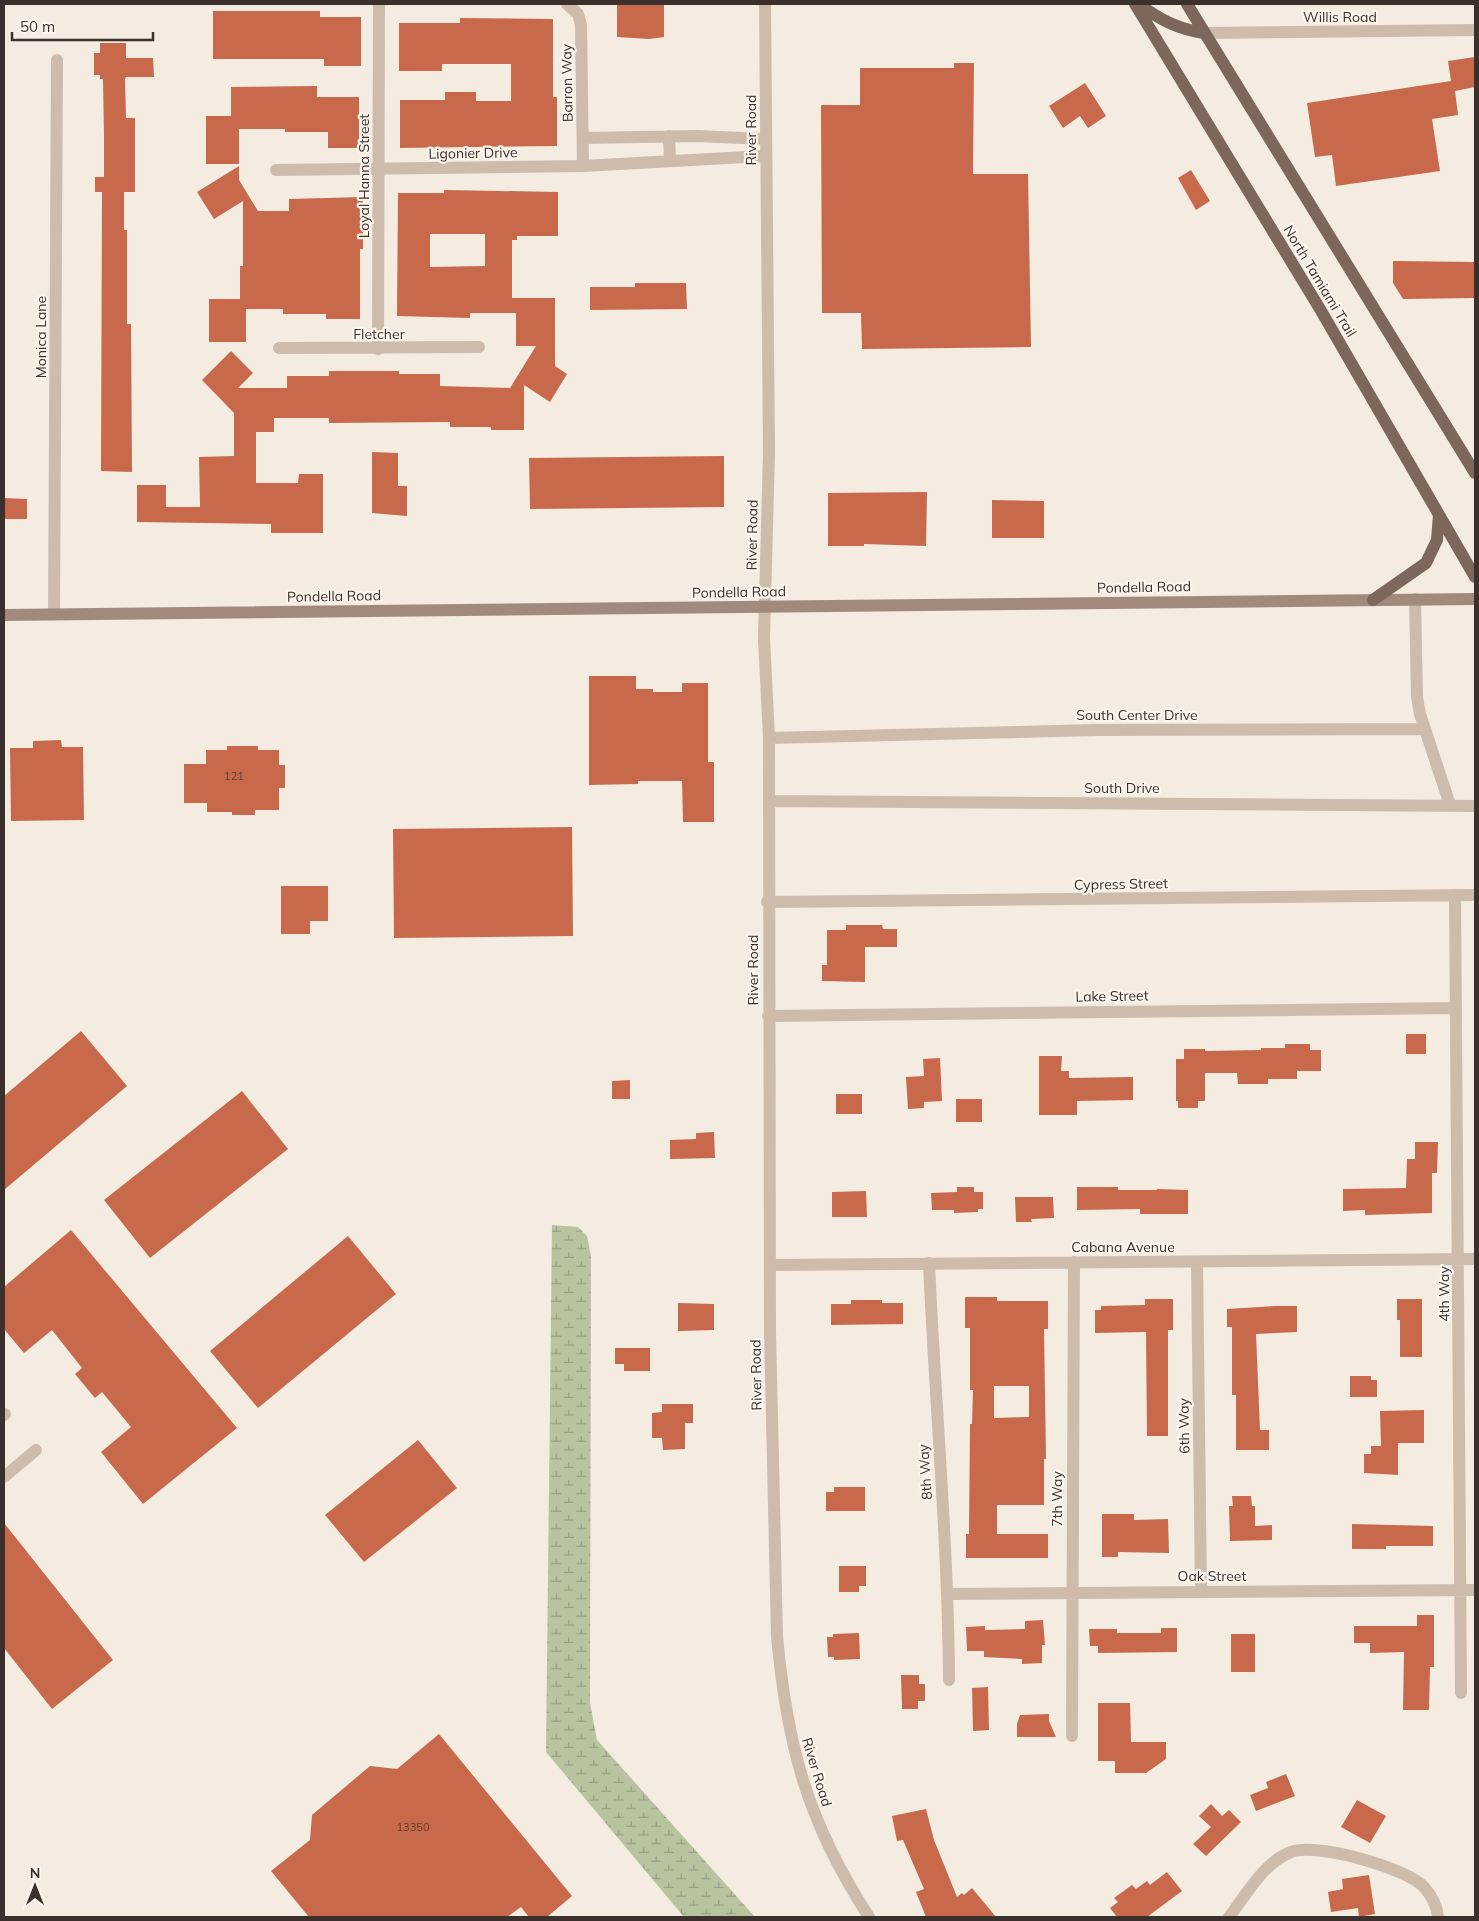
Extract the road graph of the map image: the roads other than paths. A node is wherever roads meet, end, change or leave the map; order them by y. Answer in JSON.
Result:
{"nodes":[{"id":1,"x":379,"y":4,"type":"edge"},
{"id":2,"x":567,"y":4,"type":"edge"},
{"id":3,"x":765,"y":4,"type":"edge"},
{"id":4,"x":1134,"y":4,"type":"edge"},
{"id":5,"x":1139,"y":4,"type":"edge"},
{"id":6,"x":1187,"y":4,"type":"edge"},
{"id":7,"x":1475,"y":30,"type":"edge"},
{"id":8,"x":1204,"y":33,"type":"junction"},
{"id":9,"x":57,"y":60,"type":"dead end"},
{"id":10,"x":669,"y":136,"type":"junction"},
{"id":11,"x":583,"y":138,"type":"junction"},
{"id":12,"x":766,"y":139,"type":"junction"},
{"id":13,"x":766,"y":156,"type":"junction"},
{"id":14,"x":670,"y":161,"type":"junction"},
{"id":15,"x":583,"y":166,"type":"junction"},
{"id":16,"x":276,"y":170,"type":"dead end"},
{"id":17,"x":379,"y":170,"type":"junction"},
{"id":18,"x":279,"y":348,"type":"dead end"},
{"id":19,"x":479,"y":348,"type":"dead end"},
{"id":20,"x":378,"y":349,"type":"junction"},
{"id":21,"x":1475,"y":473,"type":"edge"},
{"id":22,"x":1440,"y":515,"type":"junction"},
{"id":23,"x":1475,"y":577,"type":"edge"},
{"id":24,"x":1415,"y":599,"type":"junction"},
{"id":25,"x":1475,"y":599,"type":"edge"},
{"id":26,"x":1373,"y":600,"type":"junction"},
{"id":27,"x":765,"y":607,"type":"junction"},
{"id":28,"x":54,"y":614,"type":"junction"},
{"id":29,"x":4,"y":615,"type":"edge"},
{"id":30,"x":1425,"y":729,"type":"junction"},
{"id":31,"x":769,"y":738,"type":"junction"},
{"id":32,"x":769,"y":801,"type":"junction"},
{"id":33,"x":1450,"y":805,"type":"junction"},
{"id":34,"x":1475,"y":806,"type":"edge"},
{"id":35,"x":1455,"y":895,"type":"junction"},
{"id":36,"x":1475,"y":895,"type":"edge"},
{"id":37,"x":768,"y":902,"type":"junction"},
{"id":38,"x":1456,"y":1008,"type":"junction"},
{"id":39,"x":768,"y":1016,"type":"junction"},
{"id":40,"x":1459,"y":1259,"type":"junction"},
{"id":41,"x":1475,"y":1259,"type":"edge"},
{"id":42,"x":1074,"y":1262,"type":"junction"},
{"id":43,"x":1197,"y":1262,"type":"junction"},
{"id":44,"x":930,"y":1263,"type":"junction"},
{"id":45,"x":770,"y":1265,"type":"junction"},
{"id":46,"x":36,"y":1450,"type":"dead end"},
{"id":47,"x":4,"y":1477,"type":"edge"},
{"id":48,"x":1459,"y":1590,"type":"junction"},
{"id":49,"x":1475,"y":1590,"type":"edge"},
{"id":50,"x":1201,"y":1591,"type":"junction"},
{"id":51,"x":1073,"y":1592,"type":"junction"},
{"id":52,"x":948,"y":1594,"type":"junction"},
{"id":53,"x":949,"y":1680,"type":"dead end"},
{"id":54,"x":1460,"y":1693,"type":"dead end"},
{"id":55,"x":1072,"y":1736,"type":"dead end"},
{"id":56,"x":869,"y":1917,"type":"edge"},
{"id":57,"x":1229,"y":1917,"type":"edge"},
{"id":58,"x":1438,"y":1917,"type":"edge"}],
"edges":[{"from":1,"to":17,"type":"street","name":"Loyal Hanna Street"},
{"from":2,"to":11,"type":"street","name":"Barron Way"},
{"from":3,"to":12,"type":"street","name":"River Road"},
{"from":4,"to":22,"type":"main road","name":"North Tamiami Trail"},
{"from":5,"to":8,"type":"main road"},
{"from":6,"to":8,"type":"main road"},
{"from":7,"to":8,"type":"street","name":"Willis Road"},
{"from":8,"to":21,"type":"main road"},
{"from":9,"to":28,"type":"street","name":"Monica Lane"},
{"from":10,"to":11,"type":"street"},
{"from":10,"to":12,"type":"street"},
{"from":10,"to":14,"type":"street"},
{"from":11,"to":15,"type":"street","name":"Barron Way"},
{"from":12,"to":13,"type":"street","name":"River Road"},
{"from":13,"to":14,"type":"street","name":"Ligonier Drive"},
{"from":13,"to":27,"type":"street","name":"River Road"},
{"from":14,"to":15,"type":"street","name":"Ligonier Drive"},
{"from":15,"to":17,"type":"street","name":"Ligonier Drive"},
{"from":16,"to":17,"type":"street","name":"Ligonier Drive"},
{"from":17,"to":20,"type":"street","name":"Loyal Hanna Street"},
{"from":18,"to":20,"type":"street","name":"Fletcher"},
{"from":19,"to":20,"type":"street","name":"Fletcher"},
{"from":22,"to":23,"type":"main road","name":"North Tamiami Trail"},
{"from":22,"to":26,"type":"main road"},
{"from":24,"to":25,"type":"main road","name":"Pondella Road"},
{"from":24,"to":26,"type":"main road","name":"Pondella Road"},
{"from":24,"to":30,"type":"street"},
{"from":26,"to":27,"type":"main road","name":"Pondella Road"},
{"from":27,"to":28,"type":"main road","name":"Pondella Road"},
{"from":27,"to":31,"type":"street","name":"River Road"},
{"from":28,"to":29,"type":"main road","name":"Pondella Road"},
{"from":30,"to":31,"type":"street","name":"South Center Drive"},
{"from":30,"to":33,"type":"street"},
{"from":31,"to":32,"type":"street","name":"River Road"},
{"from":32,"to":33,"type":"street","name":"South Drive"},
{"from":32,"to":37,"type":"street","name":"River Road"},
{"from":33,"to":34,"type":"street","name":"South Drive"},
{"from":35,"to":36,"type":"street","name":"Cypress Street"},
{"from":35,"to":37,"type":"street","name":"Cypress Street"},
{"from":35,"to":38,"type":"street","name":"4th Way"},
{"from":37,"to":39,"type":"street","name":"River Road"},
{"from":38,"to":39,"type":"street","name":"Lake Street"},
{"from":38,"to":40,"type":"street","name":"4th Way"},
{"from":39,"to":45,"type":"street","name":"River Road"},
{"from":40,"to":41,"type":"street","name":"Cabana Avenue"},
{"from":40,"to":43,"type":"street","name":"Cabana Avenue"},
{"from":40,"to":48,"type":"street","name":"4th Way"},
{"from":42,"to":43,"type":"street","name":"Cabana Avenue"},
{"from":42,"to":44,"type":"street","name":"Cabana Avenue"},
{"from":42,"to":51,"type":"street","name":"7th Way"},
{"from":43,"to":50,"type":"street","name":"6th Way"},
{"from":44,"to":45,"type":"street","name":"Cabana Avenue"},
{"from":44,"to":52,"type":"street","name":"8th Way"},
{"from":45,"to":56,"type":"street","name":"River Road"},
{"from":46,"to":47,"type":"street"},
{"from":48,"to":49,"type":"street","name":"Oak Street"},
{"from":48,"to":50,"type":"street","name":"Oak Street"},
{"from":48,"to":54,"type":"street","name":"4th Way"},
{"from":50,"to":51,"type":"street","name":"Oak Street"},
{"from":51,"to":52,"type":"street","name":"Oak Street"},
{"from":51,"to":55,"type":"street","name":"7th Way"},
{"from":52,"to":53,"type":"street","name":"8th Way"},
{"from":57,"to":58,"type":"street"}]}
